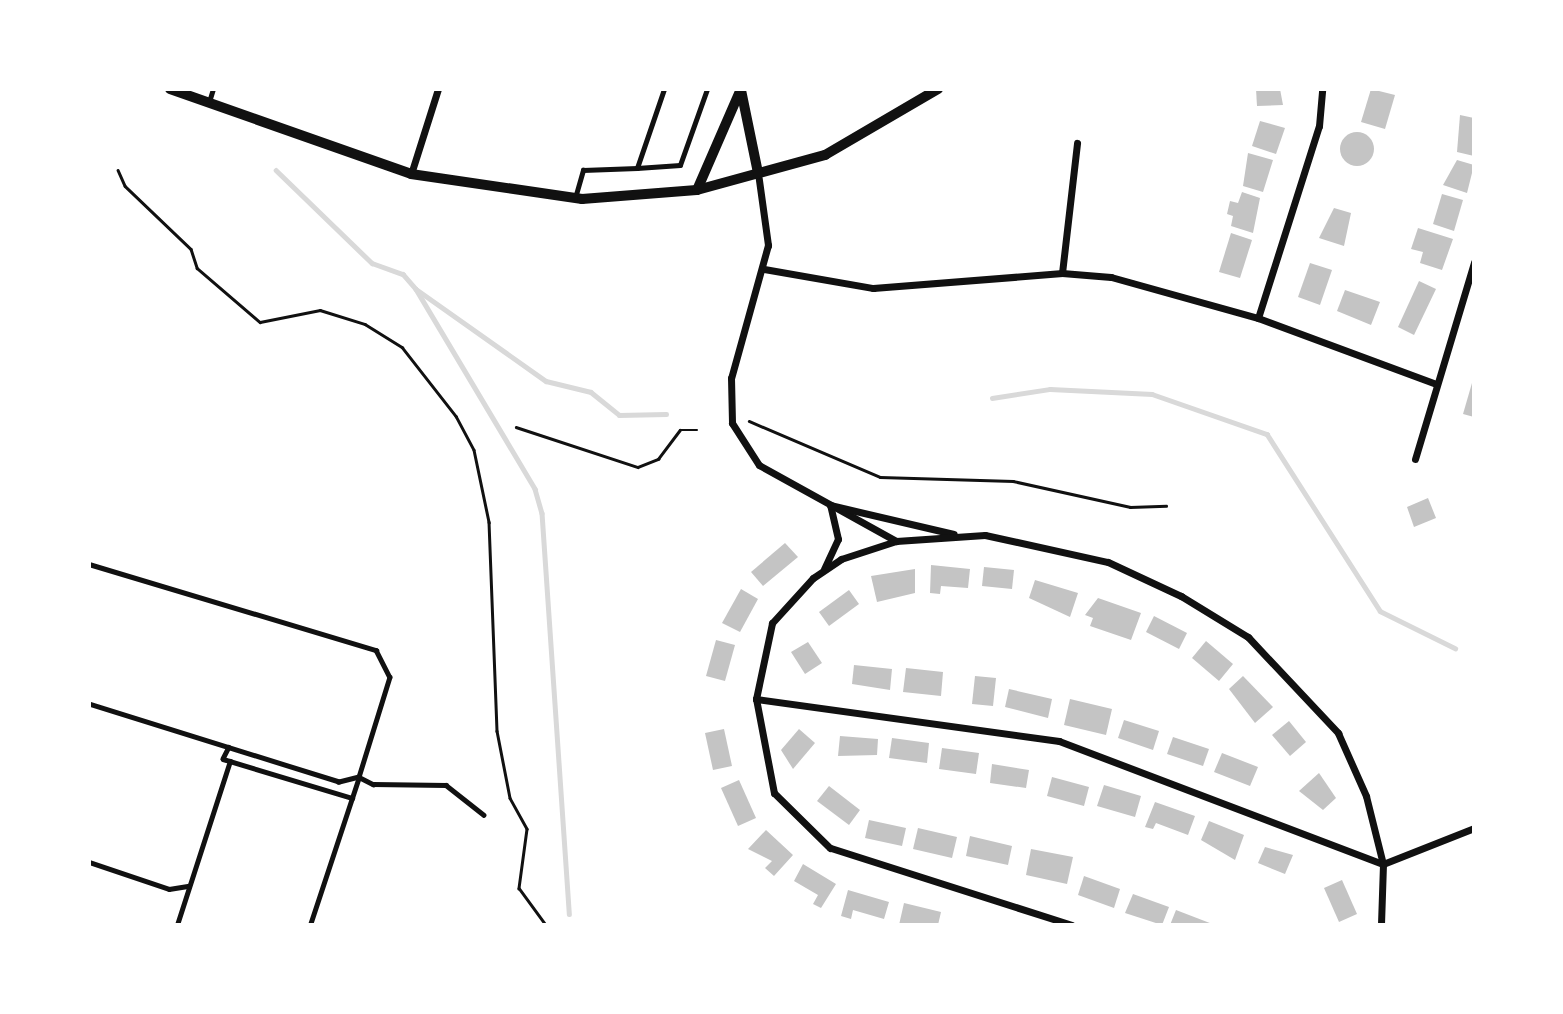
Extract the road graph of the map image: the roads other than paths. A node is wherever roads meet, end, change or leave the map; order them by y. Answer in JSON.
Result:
{"nodes":[{"id":1,"x":170,"y":89,"type":"edge"},
{"id":2,"x":213,"y":89,"type":"edge"},
{"id":3,"x":438,"y":89,"type":"edge"},
{"id":4,"x":664,"y":89,"type":"edge"},
{"id":5,"x":707,"y":89,"type":"edge"},
{"id":6,"x":741,"y":89,"type":"edge"},
{"id":7,"x":1322,"y":89,"type":"edge"},
{"id":8,"x":935,"y":90,"type":"edge"},
{"id":9,"x":208,"y":103,"type":"junction"},
{"id":10,"x":1077,"y":144,"type":"dead end"},
{"id":11,"x":637,"y":168,"type":"junction"},
{"id":12,"x":758,"y":173,"type":"junction"},
{"id":13,"x":411,"y":174,"type":"junction"},
{"id":14,"x":697,"y":190,"type":"junction"},
{"id":15,"x":574,"y":198,"type":"junction"},
{"id":16,"x":1474,"y":262,"type":"edge"},
{"id":17,"x":764,"y":269,"type":"junction"},
{"id":18,"x":1062,"y":273,"type":"junction"},
{"id":19,"x":1258,"y":318,"type":"junction"},
{"id":20,"x":1436,"y":384,"type":"junction"},
{"id":21,"x":1415,"y":459,"type":"dead end"},
{"id":22,"x":830,"y":505,"type":"junction"},
{"id":23,"x":961,"y":536,"type":"junction"},
{"id":24,"x":897,"y":541,"type":"junction"},
{"id":25,"x":89,"y":564,"type":"edge"},
{"id":26,"x":822,"y":572,"type":"junction"},
{"id":27,"x":756,"y":699,"type":"junction"},
{"id":28,"x":89,"y":704,"type":"edge"},
{"id":29,"x":229,"y":747,"type":"junction"},
{"id":30,"x":230,"y":761,"type":"junction"},
{"id":31,"x":359,"y":777,"type":"junction"},
{"id":32,"x":352,"y":798,"type":"junction"},
{"id":33,"x":484,"y":815,"type":"dead end"},
{"id":34,"x":1474,"y":828,"type":"edge"},
{"id":35,"x":89,"y":862,"type":"edge"},
{"id":36,"x":1383,"y":864,"type":"junction"},
{"id":37,"x":189,"y":886,"type":"junction"},
{"id":38,"x":177,"y":925,"type":"edge"},
{"id":39,"x":310,"y":925,"type":"edge"},
{"id":40,"x":1072,"y":925,"type":"edge"},
{"id":41,"x":1381,"y":925,"type":"edge"}],
"edges":[{"from":1,"to":9,"type":"street"},
{"from":2,"to":9,"type":"lane"},
{"from":3,"to":13,"type":"street"},
{"from":4,"to":11,"type":"lane"},
{"from":5,"to":11,"type":"lane"},
{"from":6,"to":12,"type":"street"},
{"from":6,"to":14,"type":"street"},
{"from":7,"to":19,"type":"street"},
{"from":8,"to":12,"type":"street"},
{"from":9,"to":13,"type":"street"},
{"from":10,"to":18,"type":"street"},
{"from":11,"to":15,"type":"lane"},
{"from":12,"to":14,"type":"street"},
{"from":12,"to":17,"type":"street"},
{"from":13,"to":15,"type":"street"},
{"from":14,"to":15,"type":"street"},
{"from":16,"to":20,"type":"street"},
{"from":17,"to":18,"type":"street"},
{"from":17,"to":22,"type":"street"},
{"from":18,"to":19,"type":"street"},
{"from":19,"to":20,"type":"street"},
{"from":20,"to":21,"type":"street"},
{"from":22,"to":23,"type":"street"},
{"from":22,"to":24,"type":"street"},
{"from":22,"to":26,"type":"street"},
{"from":23,"to":24,"type":"street"},
{"from":23,"to":36,"type":"street"},
{"from":24,"to":26,"type":"street"},
{"from":25,"to":31,"type":"lane"},
{"from":26,"to":27,"type":"street"},
{"from":27,"to":36,"type":"street"},
{"from":27,"to":40,"type":"street"},
{"from":28,"to":29,"type":"lane"},
{"from":29,"to":30,"type":"lane"},
{"from":29,"to":31,"type":"lane"},
{"from":30,"to":32,"type":"lane"},
{"from":30,"to":37,"type":"lane"},
{"from":31,"to":32,"type":"lane"},
{"from":31,"to":33,"type":"lane"},
{"from":32,"to":39,"type":"lane"},
{"from":34,"to":36,"type":"street"},
{"from":35,"to":37,"type":"lane"},
{"from":36,"to":41,"type":"street"},
{"from":37,"to":38,"type":"lane"}]}
